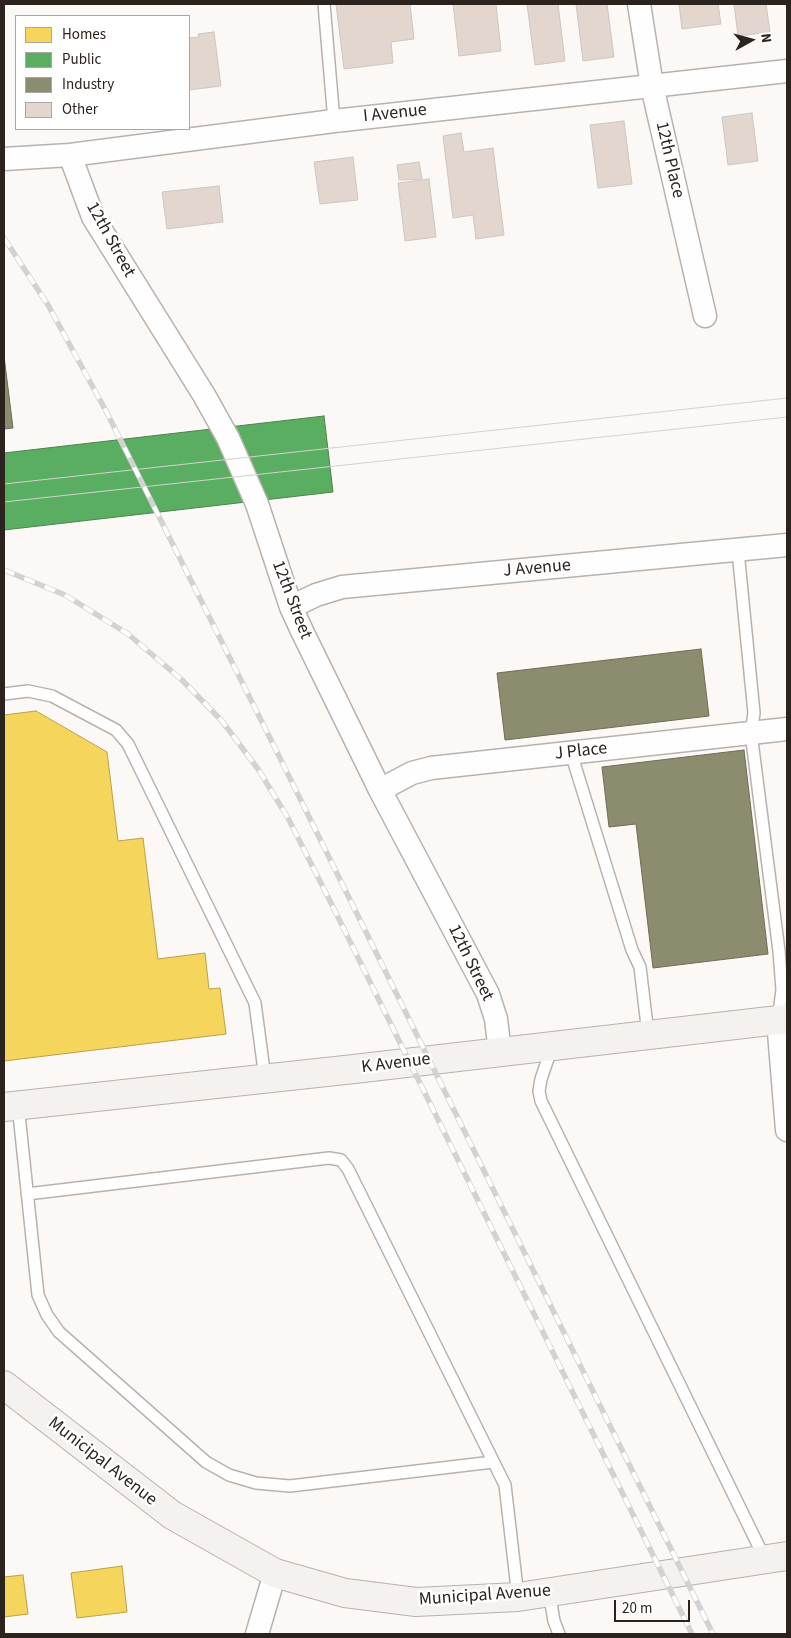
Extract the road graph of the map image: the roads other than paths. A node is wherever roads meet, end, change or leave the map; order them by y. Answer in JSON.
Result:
{"nodes":[{"id":1,"x":324,"y":4,"type":"edge"},
{"id":2,"x":639,"y":4,"type":"edge"},
{"id":3,"x":787,"y":71,"type":"edge"},
{"id":4,"x":652,"y":86,"type":"junction"},
{"id":5,"x":334,"y":121,"type":"junction"},
{"id":6,"x":70,"y":155,"type":"junction"},
{"id":7,"x":4,"y":159,"type":"edge"},
{"id":8,"x":705,"y":316,"type":"dead end"},
{"id":9,"x":787,"y":545,"type":"edge"},
{"id":10,"x":738,"y":551,"type":"junction"},
{"id":11,"x":291,"y":607,"type":"junction"},
{"id":12,"x":4,"y":694,"type":"edge"},
{"id":13,"x":787,"y":729,"type":"edge"},
{"id":14,"x":751,"y":733,"type":"junction"},
{"id":15,"x":571,"y":753,"type":"junction"},
{"id":16,"x":380,"y":790,"type":"junction"},
{"id":17,"x":782,"y":1019,"type":"edge"},
{"id":18,"x":648,"y":1034,"type":"junction"},
{"id":19,"x":553,"y":1046,"type":"junction"},
{"id":20,"x":500,"y":1052,"type":"junction"},
{"id":21,"x":265,"y":1078,"type":"junction"},
{"id":22,"x":11,"y":1106,"type":"edge"},
{"id":23,"x":787,"y":1130,"type":"edge"},
{"id":24,"x":27,"y":1194,"type":"junction"},
{"id":25,"x":4,"y":1384,"type":"edge"},
{"id":26,"x":493,"y":1462,"type":"junction"},
{"id":27,"x":776,"y":1558,"type":"edge"},
{"id":28,"x":275,"y":1573,"type":"junction"},
{"id":29,"x":549,"y":1592,"type":"junction"},
{"id":30,"x":518,"y":1597,"type":"junction"},
{"id":31,"x":257,"y":1634,"type":"edge"},
{"id":32,"x":559,"y":1634,"type":"edge"}],
"edges":[{"from":1,"to":5,"type":"lane"},
{"from":2,"to":4,"type":"street","name":"12th Place"},
{"from":3,"to":4,"type":"street","name":"I Avenue"},
{"from":4,"to":5,"type":"street","name":"I Avenue"},
{"from":4,"to":8,"type":"street","name":"12th Place"},
{"from":5,"to":6,"type":"street","name":"I Avenue"},
{"from":6,"to":7,"type":"street","name":"I Avenue"},
{"from":6,"to":11,"type":"street","name":"12th Street"},
{"from":9,"to":10,"type":"street","name":"J Avenue"},
{"from":10,"to":11,"type":"street","name":"J Avenue"},
{"from":10,"to":14,"type":"lane"},
{"from":11,"to":16,"type":"street","name":"12th Street"},
{"from":12,"to":21,"type":"lane"},
{"from":13,"to":14,"type":"street","name":"J Place"},
{"from":14,"to":15,"type":"street","name":"J Place"},
{"from":14,"to":17,"type":"lane"},
{"from":15,"to":16,"type":"street","name":"J Place"},
{"from":15,"to":18,"type":"lane"},
{"from":16,"to":20,"type":"street","name":"12th Street"},
{"from":17,"to":18,"type":"main road","name":"K Avenue"},
{"from":17,"to":23,"type":"street"},
{"from":18,"to":19,"type":"main road","name":"K Avenue"},
{"from":19,"to":20,"type":"main road","name":"K Avenue"},
{"from":19,"to":27,"type":"lane"},
{"from":20,"to":21,"type":"main road","name":"K Avenue"},
{"from":21,"to":22,"type":"main road","name":"K Avenue"},
{"from":22,"to":24,"type":"lane"},
{"from":24,"to":26,"type":"lane"},
{"from":24,"to":26,"type":"lane"},
{"from":25,"to":28,"type":"main road","name":"Municipal Avenue"},
{"from":26,"to":30,"type":"lane"},
{"from":27,"to":29,"type":"main road","name":"Municipal Avenue"},
{"from":28,"to":30,"type":"main road","name":"Municipal Avenue"},
{"from":28,"to":31,"type":"street"},
{"from":29,"to":30,"type":"main road","name":"Municipal Avenue"},
{"from":29,"to":32,"type":"lane"}]}
